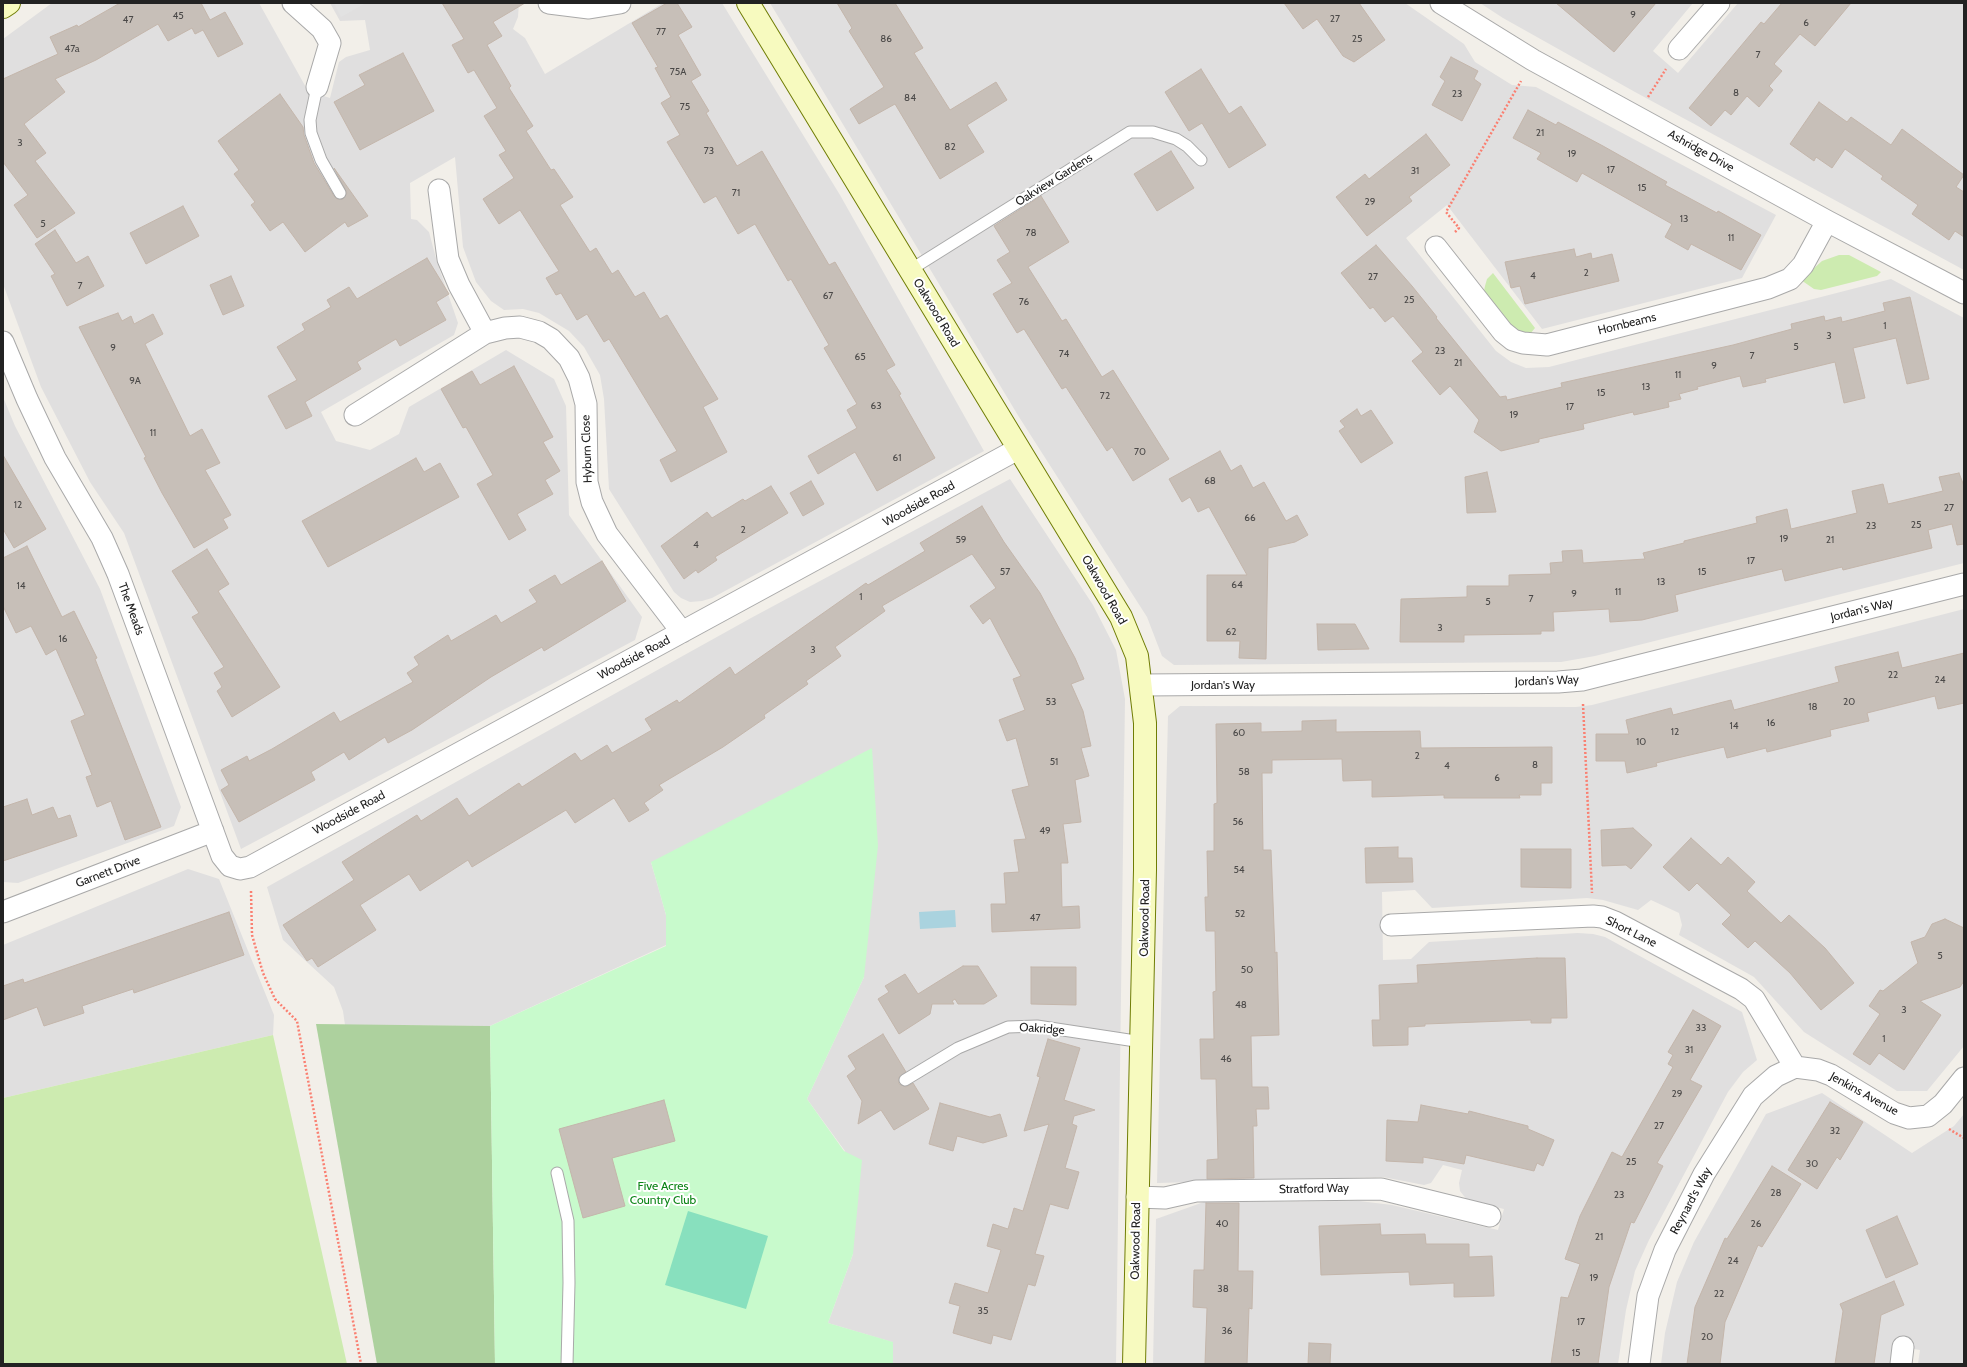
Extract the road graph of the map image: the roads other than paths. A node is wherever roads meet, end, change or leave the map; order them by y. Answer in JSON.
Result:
{"nodes":[{"id":1,"x":8,"y":3,"type":"edge"},
{"id":2,"x":293,"y":3,"type":"edge"},
{"id":3,"x":549,"y":3,"type":"edge"},
{"id":4,"x":620,"y":3,"type":"edge"},
{"id":5,"x":748,"y":3,"type":"edge"},
{"id":6,"x":1441,"y":3,"type":"edge"},
{"id":7,"x":1719,"y":3,"type":"edge"},
{"id":8,"x":3,"y":7,"type":"edge"},
{"id":9,"x":1679,"y":49,"type":"road end"},
{"id":10,"x":317,"y":87,"type":"joint"},
{"id":11,"x":1201,"y":160,"type":"dead end"},
{"id":12,"x":439,"y":190,"type":"dead end"},
{"id":13,"x":340,"y":193,"type":"dead end"},
{"id":14,"x":1827,"y":221,"type":"junction"},
{"id":15,"x":1436,"y":247,"type":"road end"},
{"id":16,"x":910,"y":270,"type":"junction"},
{"id":17,"x":1964,"y":293,"type":"edge"},
{"id":18,"x":485,"y":333,"type":"junction"},
{"id":19,"x":3,"y":342,"type":"edge"},
{"id":20,"x":355,"y":415,"type":"dead end"},
{"id":21,"x":1018,"y":449,"type":"junction"},
{"id":22,"x":1964,"y":584,"type":"edge"},
{"id":23,"x":682,"y":632,"type":"junction"},
{"id":24,"x":1142,"y":685,"type":"junction"},
{"id":25,"x":213,"y":831,"type":"junction"},
{"id":26,"x":250,"y":866,"type":"joint"},
{"id":27,"x":3,"y":912,"type":"edge"},
{"id":28,"x":1392,"y":925,"type":"dead end"},
{"id":29,"x":1142,"y":1042,"type":"junction"},
{"id":30,"x":1795,"y":1067,"type":"junction"},
{"id":31,"x":1964,"y":1078,"type":"edge"},
{"id":32,"x":905,"y":1080,"type":"dead end"},
{"id":33,"x":557,"y":1173,"type":"dead end"},
{"id":34,"x":1137,"y":1197,"type":"junction"},
{"id":35,"x":1490,"y":1216,"type":"dead end"},
{"id":36,"x":567,"y":1364,"type":"edge"},
{"id":37,"x":1134,"y":1364,"type":"edge"},
{"id":38,"x":1639,"y":1364,"type":"edge"}],
"edges":[{"from":1,"to":8,"type":"street"},
{"from":2,"to":10,"type":"street"},
{"from":3,"to":4,"type":"street"},
{"from":5,"to":16,"type":"street","name":"Oakwood Road"},
{"from":6,"to":14,"type":"street","name":"Ashridge Drive"},
{"from":7,"to":9,"type":"street"},
{"from":10,"to":13,"type":"lane"},
{"from":11,"to":16,"type":"lane","name":"Oakview Gardens"},
{"from":12,"to":18,"type":"street"},
{"from":14,"to":15,"type":"street","name":"Hornbeams"},
{"from":14,"to":17,"type":"street","name":"Ashridge Drive"},
{"from":16,"to":21,"type":"street","name":"Oakwood Road"},
{"from":18,"to":20,"type":"street","name":"Hyburn Close"},
{"from":18,"to":23,"type":"street","name":"Hyburn Close"},
{"from":19,"to":25,"type":"street","name":"The Meads"},
{"from":21,"to":23,"type":"street","name":"Woodside Road"},
{"from":21,"to":24,"type":"street","name":"Oakwood Road"},
{"from":22,"to":24,"type":"street","name":"Jordan's Way"},
{"from":23,"to":26,"type":"street","name":"Woodside Road"},
{"from":24,"to":29,"type":"street","name":"Oakwood Road"},
{"from":25,"to":26,"type":"street","name":"The Meads"},
{"from":25,"to":27,"type":"street","name":"Garnett Drive"},
{"from":28,"to":30,"type":"street","name":"Short Lane"},
{"from":29,"to":32,"type":"lane","name":"Oakridge"},
{"from":29,"to":34,"type":"street","name":"Oakwood Road"},
{"from":30,"to":31,"type":"street","name":"Jenkins Avenue"},
{"from":30,"to":38,"type":"street","name":"Reynard's Way"},
{"from":33,"to":36,"type":"lane"},
{"from":34,"to":35,"type":"street","name":"Stratford Way"},
{"from":34,"to":37,"type":"street","name":"Oakwood Road"}]}
